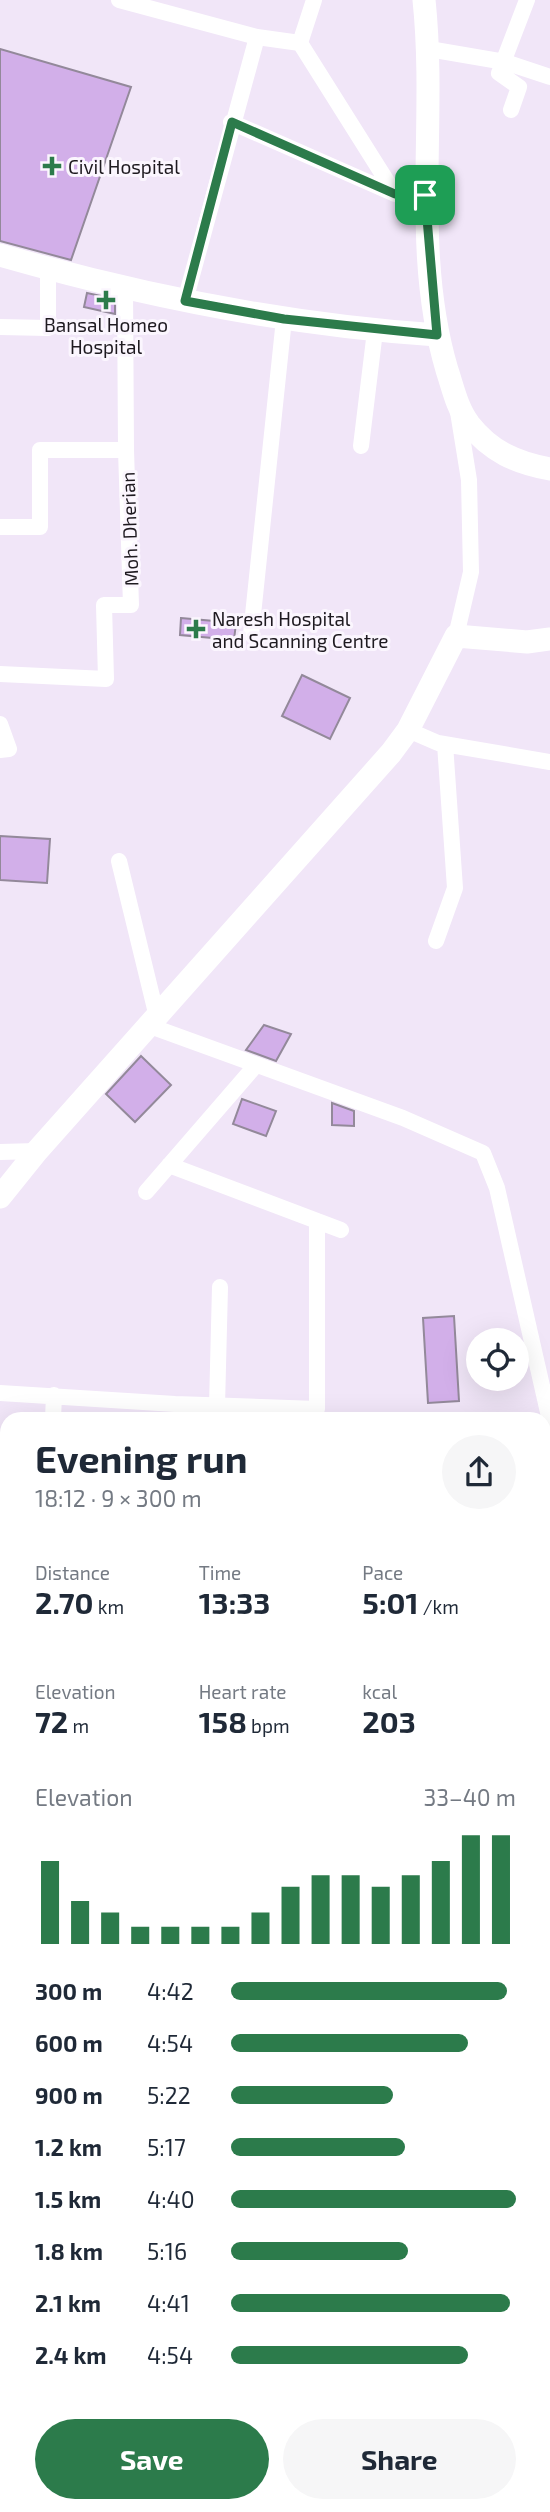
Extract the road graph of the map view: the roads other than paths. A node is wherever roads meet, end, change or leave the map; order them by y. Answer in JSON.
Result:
{"nodes":[{"id":1,"x":119,"y":0,"type":"edge"},
{"id":2,"x":314,"y":0,"type":"edge"},
{"id":3,"x":424,"y":0,"type":"edge"},
{"id":4,"x":527,"y":0,"type":"edge"},
{"id":5,"x":161,"y":5,"type":"edge"},
{"id":6,"x":257,"y":37,"type":"junction"},
{"id":7,"x":300,"y":43,"type":"junction"},
{"id":8,"x":429,"y":49,"type":"junction"},
{"id":9,"x":505,"y":62,"type":"junction"},
{"id":10,"x":550,"y":77,"type":"edge"},
{"id":11,"x":511,"y":110,"type":"dead end"},
{"id":12,"x":232,"y":122,"type":"junction"},
{"id":13,"x":395,"y":194,"type":"junction"},
{"id":14,"x":425,"y":195,"type":"junction"},
{"id":15,"x":0,"y":255,"type":"edge"},
{"id":16,"x":48,"y":268,"type":"junction"},
{"id":17,"x":125,"y":287,"type":"junction"},
{"id":18,"x":185,"y":301,"type":"junction"},
{"id":19,"x":284,"y":319,"type":"junction"},
{"id":20,"x":0,"y":327,"type":"edge"},
{"id":21,"x":375,"y":331,"type":"junction"},
{"id":22,"x":437,"y":335,"type":"junction"},
{"id":23,"x":457,"y":402,"type":"junction"},
{"id":24,"x":361,"y":446,"type":"dead end"},
{"id":25,"x":126,"y":450,"type":"junction"},
{"id":26,"x":550,"y":470,"type":"edge"},
{"id":27,"x":0,"y":527,"type":"edge"},
{"id":28,"x":251,"y":634,"type":"dead end"},
{"id":29,"x":456,"y":636,"type":"junction"},
{"id":30,"x":550,"y":639,"type":"edge"},
{"id":31,"x":0,"y":674,"type":"edge"},
{"id":32,"x":0,"y":724,"type":"edge"},
{"id":33,"x":408,"y":730,"type":"junction"},
{"id":34,"x":445,"y":744,"type":"junction"},
{"id":35,"x":0,"y":750,"type":"edge"},
{"id":36,"x":550,"y":762,"type":"edge"},
{"id":37,"x":119,"y":861,"type":"dead end"},
{"id":38,"x":436,"y":941,"type":"dead end"},
{"id":39,"x":154,"y":1022,"type":"junction"},
{"id":40,"x":256,"y":1065,"type":"junction"},
{"id":41,"x":37,"y":1151,"type":"junction"},
{"id":42,"x":0,"y":1152,"type":"edge"},
{"id":43,"x":169,"y":1165,"type":"junction"},
{"id":44,"x":146,"y":1192,"type":"dead end"},
{"id":45,"x":0,"y":1197,"type":"edge"},
{"id":46,"x":317,"y":1221,"type":"junction"},
{"id":47,"x":341,"y":1230,"type":"dead end"},
{"id":48,"x":220,"y":1287,"type":"dead end"},
{"id":49,"x":0,"y":1393,"type":"edge"},
{"id":50,"x":54,"y":1395,"type":"junction"},
{"id":51,"x":217,"y":1406,"type":"junction"},
{"id":52,"x":53,"y":1412,"type":"edge"},
{"id":53,"x":175,"y":1412,"type":"edge"},
{"id":54,"x":548,"y":1412,"type":"edge"}],
"edges":[{"from":1,"to":5,"type":"street"},
{"from":2,"to":7,"type":"street"},
{"from":3,"to":8,"type":"street"},
{"from":4,"to":9,"type":"street"},
{"from":5,"to":6,"type":"street"},
{"from":6,"to":7,"type":"street"},
{"from":6,"to":12,"type":"street"},
{"from":7,"to":13,"type":"street"},
{"from":8,"to":9,"type":"street"},
{"from":8,"to":14,"type":"street"},
{"from":9,"to":10,"type":"street"},
{"from":9,"to":11,"type":"street"},
{"from":12,"to":13,"type":"street"},
{"from":12,"to":18,"type":"street"},
{"from":13,"to":14,"type":"street"},
{"from":14,"to":22,"type":"street"},
{"from":15,"to":16,"type":"street"},
{"from":16,"to":17,"type":"street"},
{"from":16,"to":20,"type":"street"},
{"from":17,"to":18,"type":"street"},
{"from":17,"to":25,"type":"street","name":"Moh. Dherian"},
{"from":18,"to":19,"type":"street"},
{"from":19,"to":21,"type":"street"},
{"from":19,"to":28,"type":"street"},
{"from":21,"to":22,"type":"street"},
{"from":21,"to":24,"type":"street"},
{"from":22,"to":23,"type":"street"},
{"from":23,"to":26,"type":"street"},
{"from":23,"to":29,"type":"street"},
{"from":25,"to":27,"type":"street"},
{"from":25,"to":31,"type":"street","name":"Moh. Dherian"},
{"from":29,"to":30,"type":"street"},
{"from":29,"to":33,"type":"street"},
{"from":32,"to":35,"type":"street"},
{"from":33,"to":34,"type":"street"},
{"from":33,"to":39,"type":"street"},
{"from":34,"to":36,"type":"street"},
{"from":34,"to":38,"type":"street"},
{"from":37,"to":39,"type":"street"},
{"from":39,"to":40,"type":"street"},
{"from":39,"to":41,"type":"street"},
{"from":40,"to":43,"type":"street"},
{"from":40,"to":54,"type":"street"},
{"from":41,"to":42,"type":"street"},
{"from":41,"to":45,"type":"street"},
{"from":43,"to":44,"type":"street"},
{"from":43,"to":46,"type":"street"},
{"from":46,"to":47,"type":"street"},
{"from":46,"to":51,"type":"street"},
{"from":48,"to":51,"type":"street"},
{"from":49,"to":50,"type":"street"},
{"from":50,"to":52,"type":"street"},
{"from":50,"to":53,"type":"street"},
{"from":51,"to":53,"type":"street"}]}
